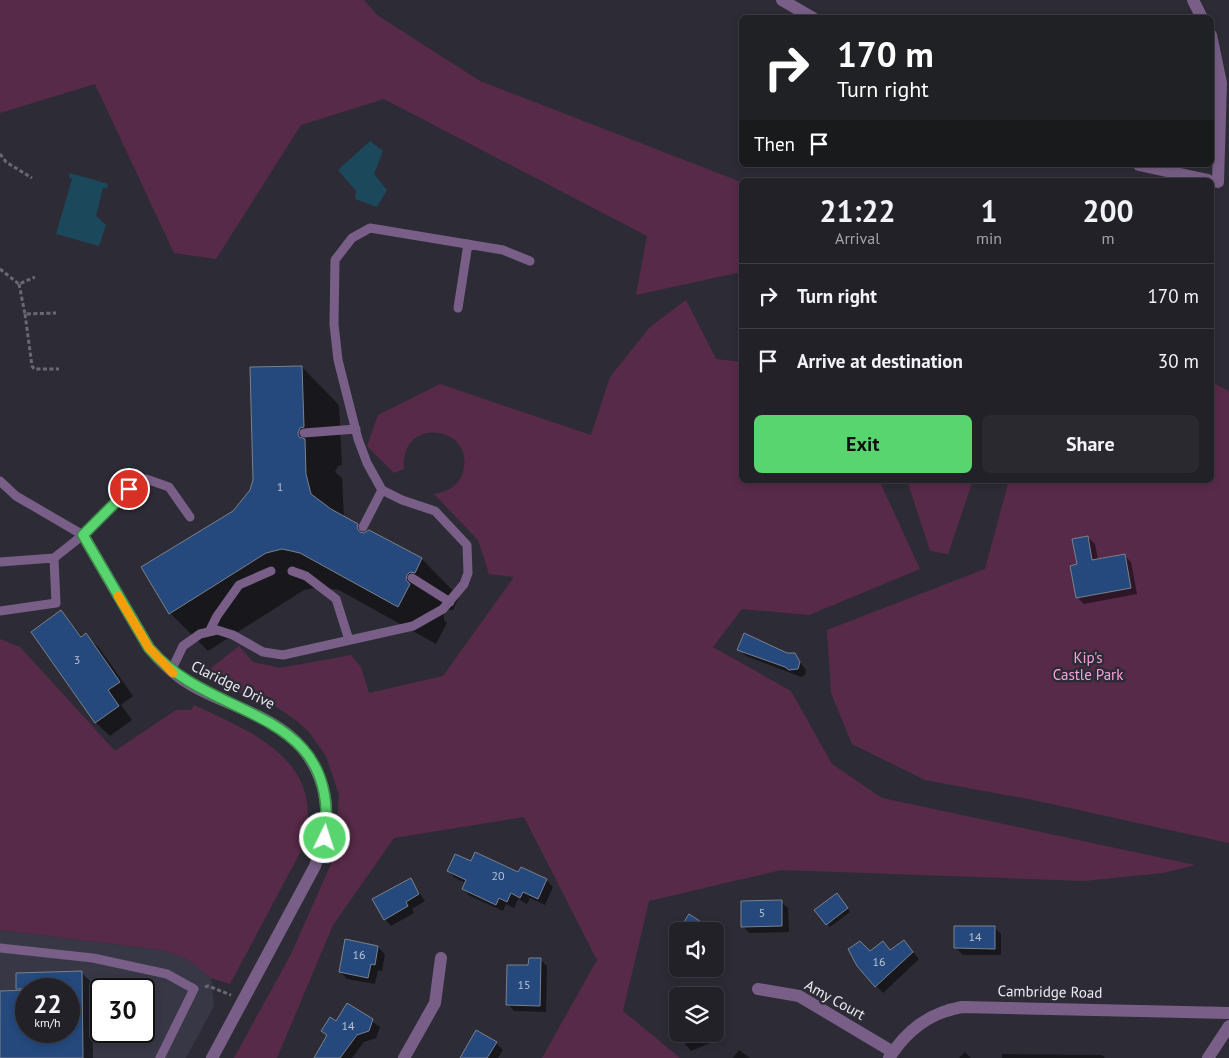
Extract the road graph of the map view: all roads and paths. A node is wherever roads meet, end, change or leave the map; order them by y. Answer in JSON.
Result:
{"nodes":[{"id":1,"x":782,"y":0,"type":"edge"},
{"id":2,"x":1193,"y":0,"type":"edge"},
{"id":3,"x":808,"y":15,"type":"edge"},
{"id":4,"x":1200,"y":15,"type":"edge"},
{"id":5,"x":1214,"y":49,"type":"edge"},
{"id":6,"x":0,"y":154,"type":"edge"},
{"id":7,"x":1148,"y":167,"type":"edge"},
{"id":8,"x":32,"y":178,"type":"dead end"},
{"id":9,"x":1199,"y":178,"type":"edge"},
{"id":10,"x":1217,"y":182,"type":"edge"},
{"id":11,"x":468,"y":244,"type":"junction"},
{"id":12,"x":530,"y":261,"type":"dead end"},
{"id":13,"x":0,"y":269,"type":"edge"},
{"id":14,"x":35,"y":277,"type":"dead end"},
{"id":15,"x":19,"y":284,"type":"junction"},
{"id":16,"x":458,"y":308,"type":"dead end"},
{"id":17,"x":56,"y":313,"type":"dead end"},
{"id":18,"x":25,"y":314,"type":"junction"},
{"id":19,"x":59,"y":369,"type":"dead end"},
{"id":20,"x":356,"y":428,"type":"junction"},
{"id":21,"x":304,"y":433,"type":"dead end"},
{"id":22,"x":0,"y":481,"type":"edge"},
{"id":23,"x":382,"y":490,"type":"junction"},
{"id":24,"x":190,"y":517,"type":"dead end"},
{"id":25,"x":363,"y":526,"type":"dead end"},
{"id":26,"x":83,"y":535,"type":"junction"},
{"id":27,"x":54,"y":558,"type":"junction"},
{"id":28,"x":0,"y":562,"type":"edge"},
{"id":29,"x":292,"y":571,"type":"dead end"},
{"id":30,"x":271,"y":572,"type":"dead end"},
{"id":31,"x":412,"y":578,"type":"dead end"},
{"id":32,"x":450,"y":602,"type":"junction"},
{"id":33,"x":0,"y":611,"type":"edge"},
{"id":34,"x":209,"y":632,"type":"junction"},
{"id":35,"x":349,"y":640,"type":"junction"},
{"id":36,"x":171,"y":671,"type":"junction"},
{"id":37,"x":0,"y":948,"type":"edge"},
{"id":38,"x":441,"y":958,"type":"dead end"},
{"id":39,"x":208,"y":986,"type":"dead end"},
{"id":40,"x":758,"y":989,"type":"dead end"},
{"id":41,"x":230,"y":994,"type":"dead end"},
{"id":42,"x":1229,"y":1013,"type":"edge"},
{"id":43,"x":1229,"y":1026,"type":"edge"},
{"id":44,"x":891,"y":1055,"type":"edge"},
{"id":45,"x":160,"y":1058,"type":"edge"},
{"id":46,"x":212,"y":1058,"type":"edge"},
{"id":47,"x":404,"y":1058,"type":"edge"},
{"id":48,"x":1208,"y":1058,"type":"edge"}],
"edges":[{"from":1,"to":3,"type":"street"},
{"from":2,"to":4,"type":"street"},
{"from":5,"to":10,"type":"street"},
{"from":6,"to":8,"type":"path"},
{"from":7,"to":9,"type":"street"},
{"from":11,"to":12,"type":"lane"},
{"from":11,"to":16,"type":"lane"},
{"from":11,"to":20,"type":"lane"},
{"from":13,"to":15,"type":"path"},
{"from":14,"to":15,"type":"path"},
{"from":15,"to":18,"type":"path"},
{"from":17,"to":18,"type":"path"},
{"from":18,"to":19,"type":"path"},
{"from":20,"to":21,"type":"lane"},
{"from":20,"to":23,"type":"lane"},
{"from":22,"to":26,"type":"lane"},
{"from":23,"to":25,"type":"lane"},
{"from":23,"to":32,"type":"lane"},
{"from":24,"to":26,"type":"lane"},
{"from":26,"to":27,"type":"lane"},
{"from":26,"to":36,"type":"street","name":"Claridge Drive"},
{"from":27,"to":28,"type":"lane"},
{"from":27,"to":33,"type":"lane"},
{"from":29,"to":35,"type":"lane"},
{"from":30,"to":34,"type":"lane"},
{"from":31,"to":32,"type":"lane"},
{"from":32,"to":35,"type":"lane"},
{"from":34,"to":35,"type":"lane"},
{"from":34,"to":36,"type":"lane"},
{"from":36,"to":46,"type":"street","name":"Claridge Drive"},
{"from":37,"to":45,"type":"lane"},
{"from":38,"to":47,"type":"street"},
{"from":39,"to":41,"type":"path"},
{"from":40,"to":44,"type":"street","name":"Amy Court"},
{"from":42,"to":44,"type":"street","name":"Cambridge Road"},
{"from":43,"to":48,"type":"street"}]}
